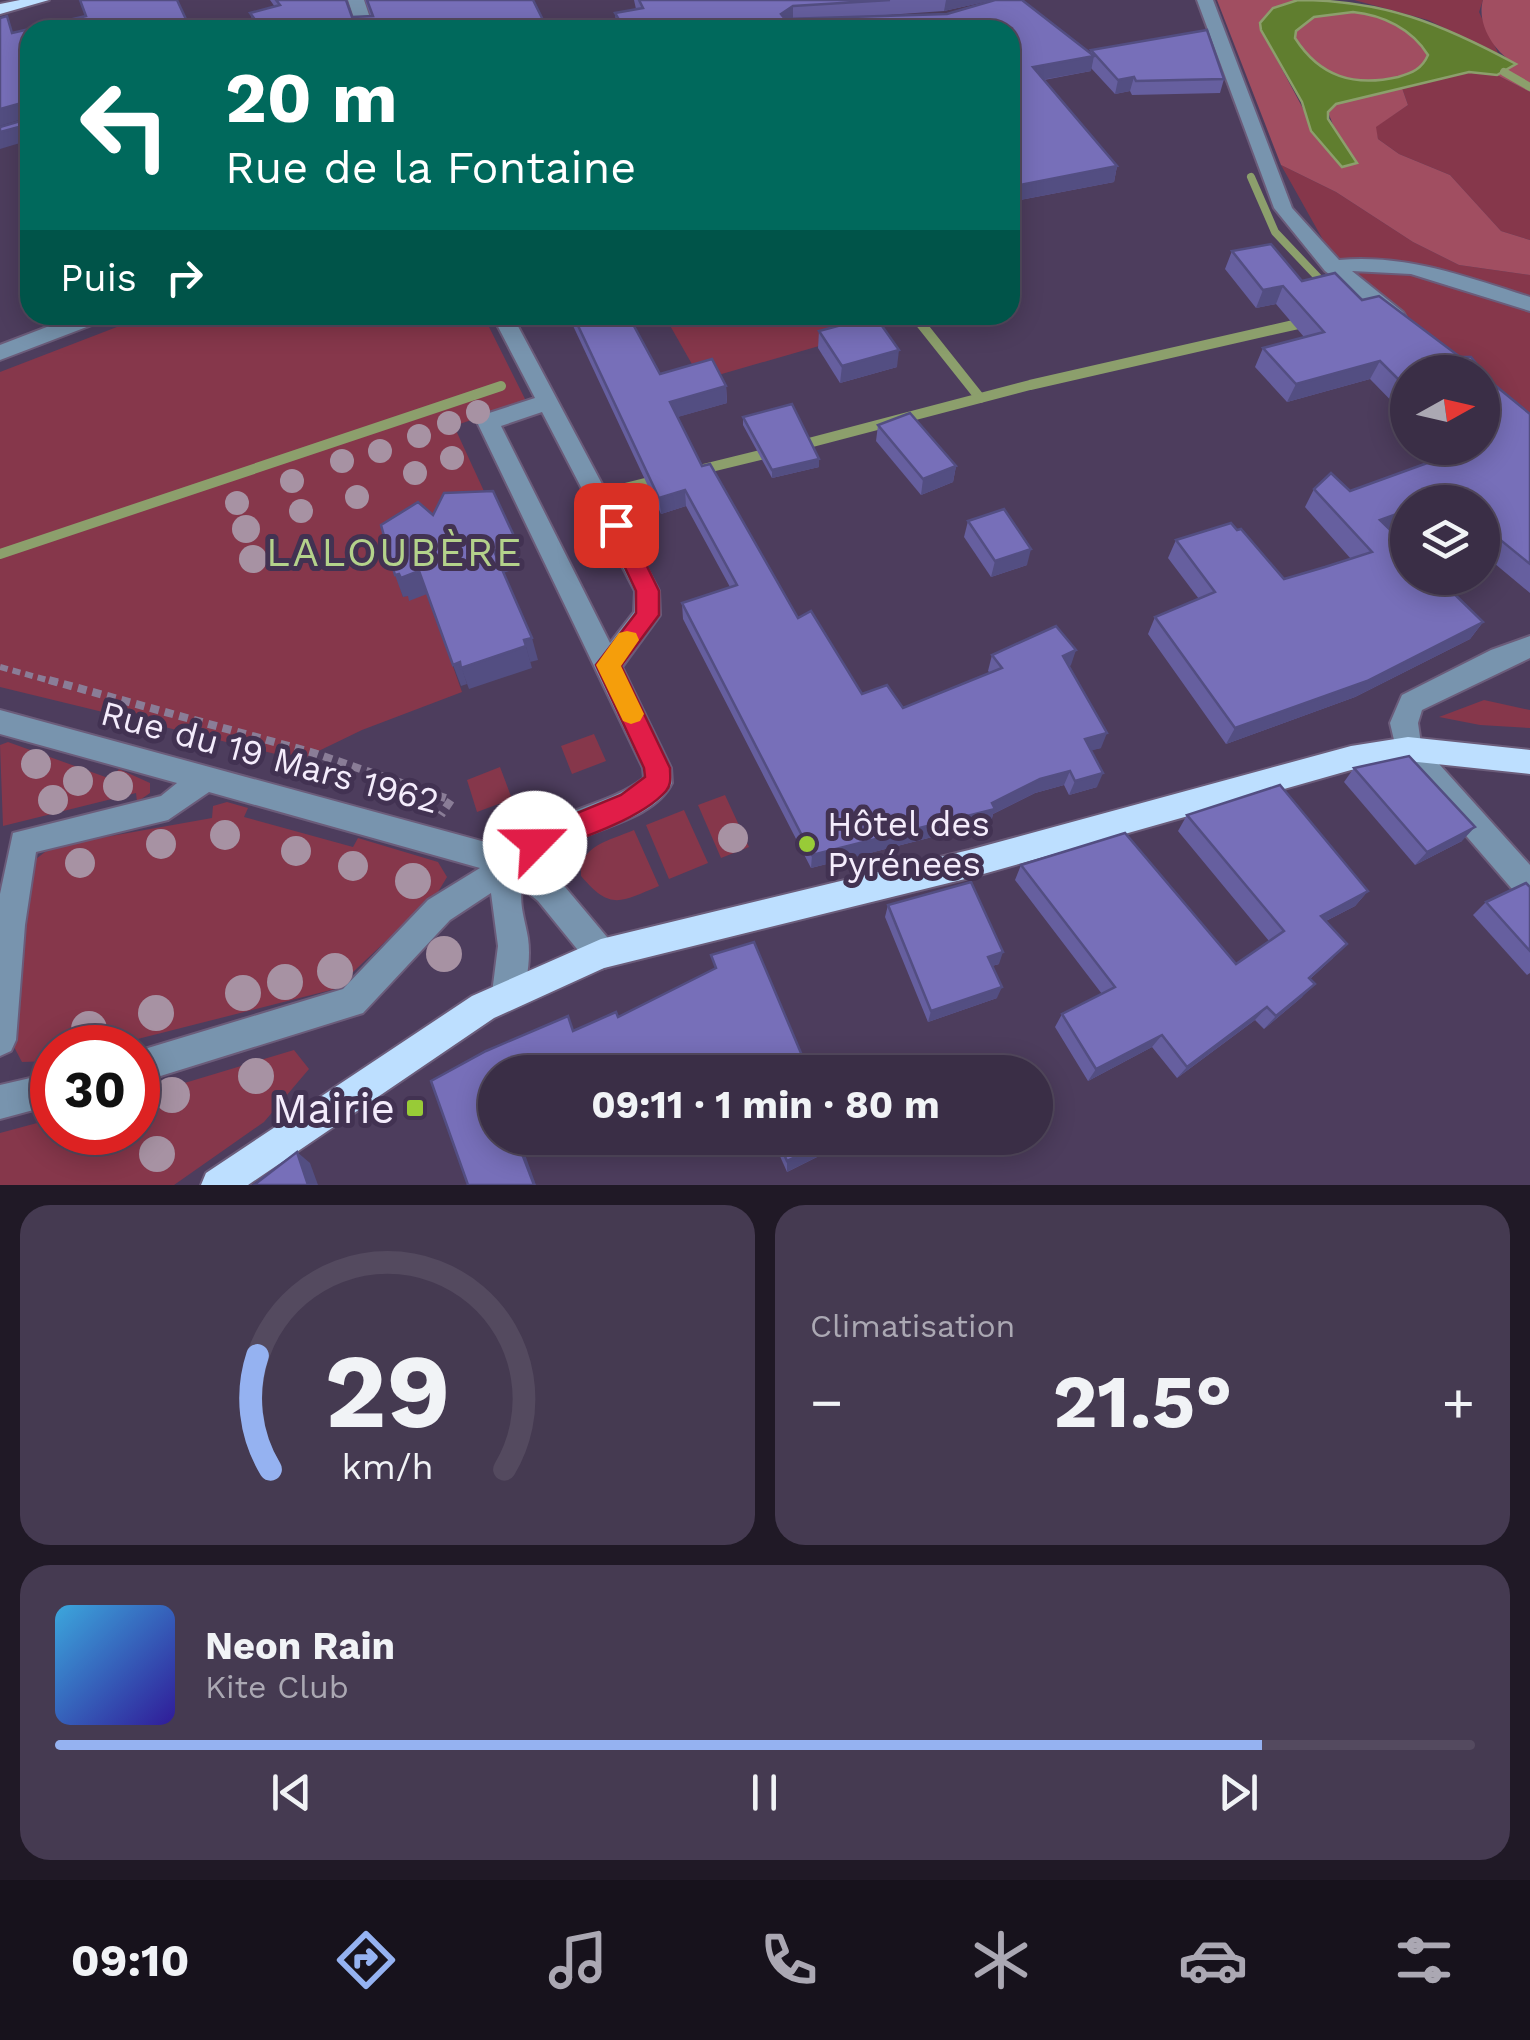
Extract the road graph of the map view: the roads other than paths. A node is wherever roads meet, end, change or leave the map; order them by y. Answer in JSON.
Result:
{"nodes":[{"id":1,"x":42,"y":0,"type":"edge"},
{"id":2,"x":1205,"y":0,"type":"edge"},
{"id":3,"x":0,"y":9,"type":"edge"},
{"id":4,"x":1332,"y":267,"type":"junction"},
{"id":5,"x":1530,"y":304,"type":"edge"},
{"id":6,"x":72,"y":325,"type":"edge"},
{"id":7,"x":507,"y":325,"type":"edge"},
{"id":8,"x":1407,"y":326,"type":"edge"},
{"id":9,"x":0,"y":353,"type":"edge"},
{"id":10,"x":548,"y":402,"type":"junction"},
{"id":11,"x":1530,"y":647,"type":"edge"},
{"id":12,"x":608,"y":665,"type":"junction"},
{"id":13,"x":0,"y":722,"type":"edge"},
{"id":14,"x":1408,"y":748,"type":"junction"},
{"id":15,"x":1530,"y":762,"type":"edge"},
{"id":16,"x":203,"y":780,"type":"junction"},
{"id":17,"x":516,"y":864,"type":"junction"},
{"id":18,"x":1530,"y":887,"type":"edge"},
{"id":19,"x":601,"y":954,"type":"junction"},
{"id":20,"x":508,"y":993,"type":"junction"},
{"id":21,"x":0,"y":1040,"type":"edge"},
{"id":22,"x":160,"y":1060,"type":"edge"},
{"id":23,"x":30,"y":1094,"type":"edge"},
{"id":24,"x":0,"y":1102,"type":"edge"},
{"id":25,"x":218,"y":1185,"type":"edge"}],
"edges":[{"from":1,"to":3,"type":"main road"},
{"from":2,"to":4,"type":"street"},
{"from":4,"to":5,"type":"street"},
{"from":4,"to":8,"type":"street"},
{"from":6,"to":9,"type":"street"},
{"from":7,"to":10,"type":"street"},
{"from":10,"to":12,"type":"street"},
{"from":10,"to":12,"type":"street"},
{"from":11,"to":14,"type":"street"},
{"from":12,"to":17,"type":"street"},
{"from":13,"to":16,"type":"street","name":"Rue du 19 Mars 1962"},
{"from":14,"to":15,"type":"main road"},
{"from":14,"to":18,"type":"street"},
{"from":14,"to":19,"type":"main road"},
{"from":16,"to":17,"type":"street","name":"Rue du 19 Mars 1962"},
{"from":16,"to":21,"type":"street"},
{"from":17,"to":19,"type":"street","name":"Rue du 19 Mars 1962"},
{"from":17,"to":20,"type":"street"},
{"from":17,"to":22,"type":"street"},
{"from":19,"to":20,"type":"main road"},
{"from":20,"to":25,"type":"main road"},
{"from":23,"to":24,"type":"street"}]}
